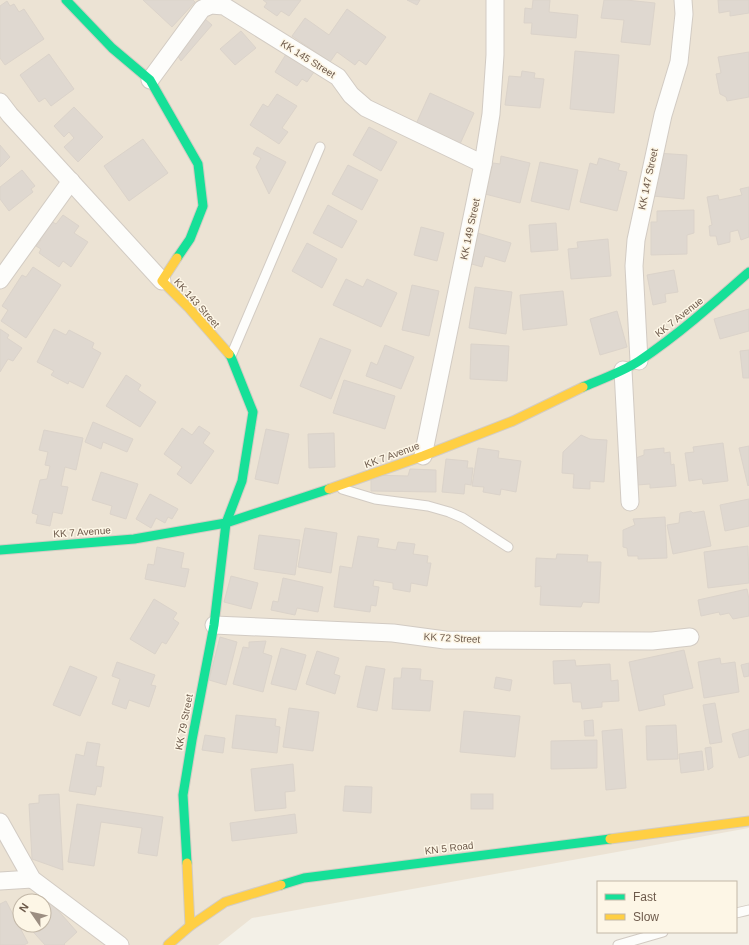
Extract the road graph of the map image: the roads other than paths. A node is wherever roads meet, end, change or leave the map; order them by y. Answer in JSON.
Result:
{"nodes":[{"id":1,"x":66,"y":0,"type":"edge"},
{"id":2,"x":496,"y":0,"type":"edge"},
{"id":3,"x":683,"y":0,"type":"edge"},
{"id":4,"x":211,"y":3,"type":"edge"},
{"id":5,"x":150,"y":80,"type":"junction"},
{"id":6,"x":0,"y":102,"type":"edge"},
{"id":7,"x":320,"y":147,"type":"dead end"},
{"id":8,"x":483,"y":164,"type":"junction"},
{"id":9,"x":71,"y":181,"type":"junction"},
{"id":10,"x":749,"y":272,"type":"edge"},
{"id":11,"x":0,"y":280,"type":"edge"},
{"id":12,"x":162,"y":281,"type":"junction"},
{"id":13,"x":231,"y":357,"type":"junction"},
{"id":14,"x":639,"y":361,"type":"junction"},
{"id":15,"x":623,"y":370,"type":"junction"},
{"id":16,"x":423,"y":456,"type":"junction"},
{"id":17,"x":335,"y":487,"type":"junction"},
{"id":18,"x":630,"y":502,"type":"dead end"},
{"id":19,"x":226,"y":523,"type":"junction"},
{"id":20,"x":508,"y":547,"type":"dead end"},
{"id":21,"x":0,"y":550,"type":"edge"},
{"id":22,"x":214,"y":625,"type":"junction"},
{"id":23,"x":690,"y":637,"type":"dead end"},
{"id":24,"x":749,"y":821,"type":"edge"},
{"id":25,"x":0,"y":822,"type":"edge"},
{"id":26,"x":32,"y":879,"type":"junction"},
{"id":27,"x":0,"y":881,"type":"edge"},
{"id":28,"x":749,"y":910,"type":"edge"},
{"id":29,"x":737,"y":913,"type":"edge"},
{"id":30,"x":190,"y":926,"type":"junction"},
{"id":31,"x":660,"y":933,"type":"edge"},
{"id":32,"x":120,"y":945,"type":"edge"},
{"id":33,"x":168,"y":945,"type":"edge"},
{"id":34,"x":618,"y":945,"type":"edge"}],
"edges":[{"from":1,"to":5,"type":"street","name":"KK 143 Street"},
{"from":2,"to":8,"type":"street","name":"KK 149 Street"},
{"from":3,"to":14,"type":"street","name":"KK 147 Street"},
{"from":4,"to":5,"type":"street","name":"KK 145 Street"},
{"from":4,"to":8,"type":"street","name":"KK 145 Street"},
{"from":5,"to":12,"type":"street","name":"KK 143 Street"},
{"from":6,"to":9,"type":"street"},
{"from":7,"to":13,"type":"lane"},
{"from":8,"to":16,"type":"street","name":"KK 149 Street"},
{"from":9,"to":11,"type":"street"},
{"from":9,"to":12,"type":"street"},
{"from":10,"to":14,"type":"street","name":"KK 7 Avenue"},
{"from":12,"to":13,"type":"street","name":"KK 143 Street"},
{"from":13,"to":19,"type":"street","name":"KK 143 Street"},
{"from":14,"to":15,"type":"street","name":"KK 7 Avenue"},
{"from":15,"to":16,"type":"street","name":"KK 7 Avenue"},
{"from":15,"to":18,"type":"street"},
{"from":16,"to":17,"type":"street","name":"KK 7 Avenue"},
{"from":17,"to":19,"type":"street","name":"KK 7 Avenue"},
{"from":17,"to":20,"type":"lane"},
{"from":19,"to":21,"type":"street","name":"KK 7 Avenue"},
{"from":19,"to":22,"type":"street","name":"KK 79 Street"},
{"from":22,"to":23,"type":"street","name":"KK 72 Street"},
{"from":22,"to":30,"type":"street","name":"KK 79 Street"},
{"from":24,"to":30,"type":"street","name":"KN 5 Road"},
{"from":25,"to":26,"type":"street"},
{"from":26,"to":27,"type":"street"},
{"from":26,"to":32,"type":"street"},
{"from":28,"to":29,"type":"lane"},
{"from":30,"to":33,"type":"street","name":"KN 5 Road"},
{"from":31,"to":34,"type":"lane"}]}
